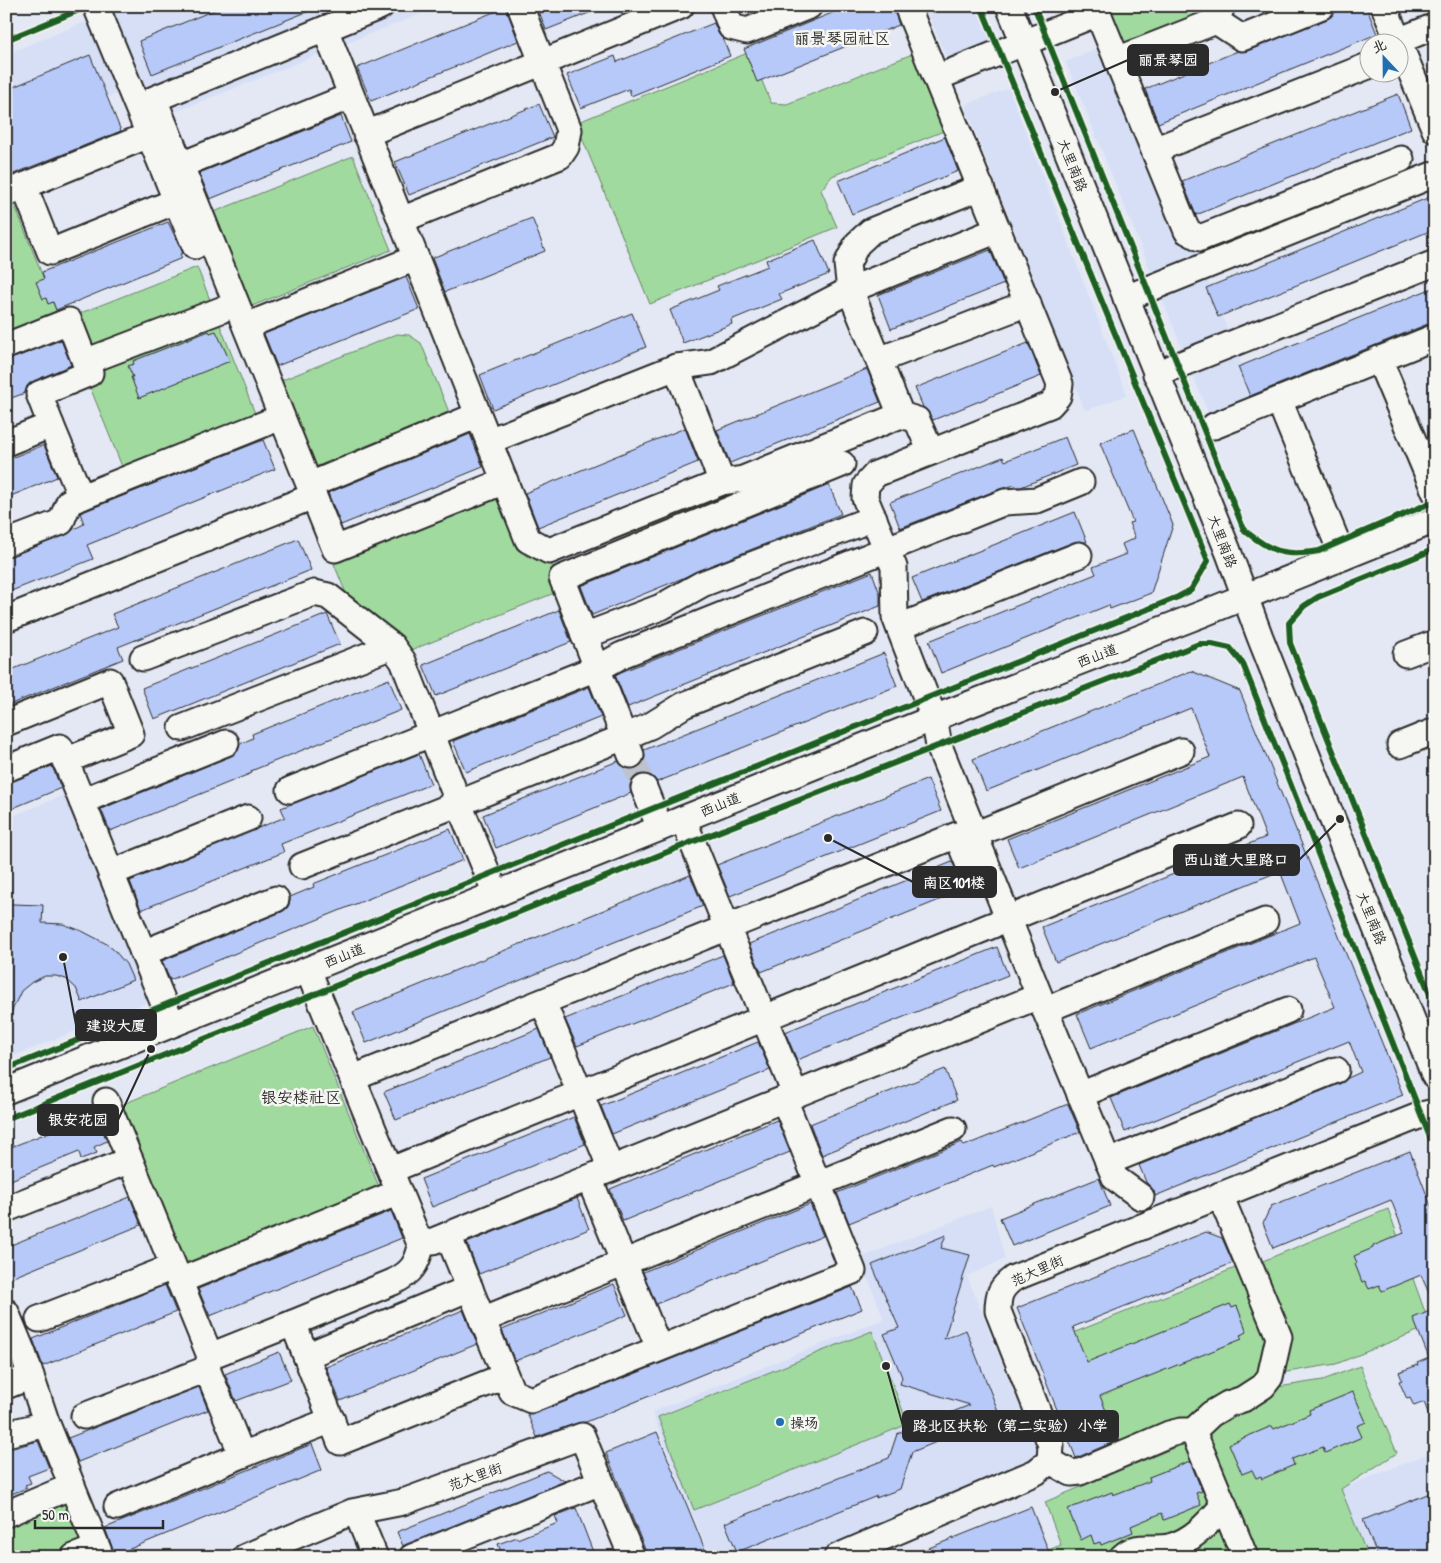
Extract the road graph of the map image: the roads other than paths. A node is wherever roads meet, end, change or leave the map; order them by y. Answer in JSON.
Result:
{"nodes":[{"id":1,"x":96,"y":6,"type":"edge"},
{"id":2,"x":381,"y":6,"type":"edge"},
{"id":3,"x":520,"y":6,"type":"edge"},
{"id":4,"x":681,"y":6,"type":"edge"},
{"id":5,"x":723,"y":6,"type":"edge"},
{"id":6,"x":809,"y":6,"type":"edge"},
{"id":7,"x":907,"y":6,"type":"edge"},
{"id":8,"x":1009,"y":6,"type":"edge"},
{"id":9,"x":1322,"y":6,"type":"edge"},
{"id":10,"x":1384,"y":6,"type":"edge"},
{"id":11,"x":1096,"y":10,"type":"edge"},
{"id":12,"x":1219,"y":14,"type":"edge"},
{"id":13,"x":1435,"y":26,"type":"edge"},
{"id":14,"x":325,"y":29,"type":"junction"},
{"id":15,"x":1394,"y":32,"type":"edge"},
{"id":16,"x":1408,"y":37,"type":"edge"},
{"id":17,"x":1024,"y":43,"type":"junction"},
{"id":18,"x":1117,"y":60,"type":"junction"},
{"id":19,"x":542,"y":63,"type":"junction"},
{"id":20,"x":1408,"y":64,"type":"edge"},
{"id":21,"x":1358,"y":70,"type":"edge"},
{"id":22,"x":936,"y":78,"type":"junction"},
{"id":23,"x":351,"y":96,"type":"junction"},
{"id":24,"x":1434,"y":125,"type":"edge"},
{"id":25,"x":366,"y":134,"type":"junction"},
{"id":26,"x":149,"y":135,"type":"junction"},
{"id":27,"x":1154,"y":150,"type":"junction"},
{"id":28,"x":1401,"y":159,"type":"dead end"},
{"id":29,"x":181,"y":165,"type":"junction"},
{"id":30,"x":1435,"y":174,"type":"edge"},
{"id":31,"x":981,"y":187,"type":"junction"},
{"id":32,"x":15,"y":189,"type":"edge"},
{"id":33,"x":176,"y":201,"type":"junction"},
{"id":34,"x":401,"y":220,"type":"junction"},
{"id":35,"x":998,"y":230,"type":"junction"},
{"id":36,"x":416,"y":258,"type":"junction"},
{"id":37,"x":1435,"y":264,"type":"edge"},
{"id":38,"x":850,"y":290,"type":"junction"},
{"id":39,"x":1126,"y":298,"type":"junction"},
{"id":40,"x":1028,"y":303,"type":"junction"},
{"id":41,"x":222,"y":310,"type":"junction"},
{"id":42,"x":246,"y":326,"type":"junction"},
{"id":43,"x":1435,"y":337,"type":"edge"},
{"id":44,"x":6,"y":346,"type":"edge"},
{"id":45,"x":879,"y":360,"type":"junction"},
{"id":46,"x":1379,"y":360,"type":"junction"},
{"id":47,"x":85,"y":362,"type":"junction"},
{"id":48,"x":676,"y":368,"type":"junction"},
{"id":49,"x":1156,"y":374,"type":"junction"},
{"id":50,"x":1279,"y":400,"type":"junction"},
{"id":51,"x":901,"y":415,"type":"junction"},
{"id":52,"x":478,"y":416,"type":"junction"},
{"id":53,"x":268,"y":422,"type":"junction"},
{"id":54,"x":51,"y":425,"type":"junction"},
{"id":55,"x":1214,"y":426,"type":"dead end"},
{"id":56,"x":489,"y":441,"type":"junction"},
{"id":57,"x":6,"y":443,"type":"edge"},
{"id":58,"x":931,"y":452,"type":"junction"},
{"id":59,"x":842,"y":464,"type":"dead end"},
{"id":60,"x":505,"y":481,"type":"junction"},
{"id":61,"x":722,"y":482,"type":"junction"},
{"id":62,"x":1081,"y":482,"type":"dead end"},
{"id":63,"x":1435,"y":492,"type":"edge"},
{"id":64,"x":81,"y":497,"type":"junction"},
{"id":65,"x":305,"y":499,"type":"junction"},
{"id":66,"x":874,"y":518,"type":"junction"},
{"id":67,"x":1435,"y":520,"type":"edge"},
{"id":68,"x":6,"y":543,"type":"edge"},
{"id":69,"x":886,"y":549,"type":"junction"},
{"id":70,"x":1078,"y":555,"type":"dead end"},
{"id":71,"x":1343,"y":557,"type":"junction"},
{"id":72,"x":1244,"y":597,"type":"junction"},
{"id":73,"x":6,"y":619,"type":"edge"},
{"id":74,"x":899,"y":627,"type":"junction"},
{"id":75,"x":865,"y":633,"type":"dead end"},
{"id":76,"x":584,"y":636,"type":"junction"},
{"id":77,"x":1435,"y":643,"type":"edge"},
{"id":78,"x":392,"y":646,"type":"junction"},
{"id":79,"x":1406,"y":654,"type":"dead end"},
{"id":80,"x":143,"y":658,"type":"dead end"},
{"id":81,"x":591,"y":671,"type":"junction"},
{"id":82,"x":934,"y":718,"type":"junction"},
{"id":83,"x":6,"y":723,"type":"edge"},
{"id":84,"x":182,"y":728,"type":"dead end"},
{"id":85,"x":1435,"y":730,"type":"edge"},
{"id":86,"x":431,"y":733,"type":"junction"},
{"id":87,"x":226,"y":743,"type":"dead end"},
{"id":88,"x":623,"y":744,"type":"junction"},
{"id":89,"x":1400,"y":745,"type":"dead end"},
{"id":90,"x":1181,"y":750,"type":"dead end"},
{"id":91,"x":65,"y":760,"type":"junction"},
{"id":92,"x":6,"y":769,"type":"edge"},
{"id":93,"x":644,"y":788,"type":"tunnel mouth"},
{"id":94,"x":290,"y":790,"type":"dead end"},
{"id":95,"x":82,"y":801,"type":"junction"},
{"id":96,"x":459,"y":804,"type":"junction"},
{"id":97,"x":248,"y":818,"type":"dead end"},
{"id":98,"x":683,"y":819,"type":"junction"},
{"id":99,"x":1238,"y":826,"type":"dead end"},
{"id":100,"x":660,"y":828,"type":"junction"},
{"id":101,"x":974,"y":835,"type":"junction"},
{"id":102,"x":302,"y":866,"type":"dead end"},
{"id":103,"x":111,"y":874,"type":"junction"},
{"id":104,"x":496,"y":894,"type":"junction"},
{"id":105,"x":276,"y":899,"type":"dead end"},
{"id":106,"x":1265,"y":921,"type":"dead end"},
{"id":107,"x":1001,"y":922,"type":"junction"},
{"id":108,"x":728,"y":927,"type":"junction"},
{"id":109,"x":143,"y":953,"type":"junction"},
{"id":110,"x":308,"y":970,"type":"junction"},
{"id":111,"x":543,"y":1002,"type":"junction"},
{"id":112,"x":1036,"y":1003,"type":"junction"},
{"id":113,"x":1288,"y":1010,"type":"dead end"},
{"id":114,"x":765,"y":1019,"type":"junction"},
{"id":115,"x":172,"y":1024,"type":"junction"},
{"id":116,"x":1336,"y":1070,"type":"dead end"},
{"id":117,"x":1435,"y":1077,"type":"edge"},
{"id":118,"x":353,"y":1078,"type":"junction"},
{"id":119,"x":6,"y":1091,"type":"edge"},
{"id":120,"x":580,"y":1094,"type":"junction"},
{"id":121,"x":1080,"y":1095,"type":"junction"},
{"id":122,"x":790,"y":1097,"type":"junction"},
{"id":123,"x":106,"y":1102,"type":"dead end"},
{"id":124,"x":1435,"y":1112,"type":"edge"},
{"id":125,"x":1435,"y":1117,"type":"edge"},
{"id":126,"x":953,"y":1129,"type":"dead end"},
{"id":127,"x":130,"y":1160,"type":"junction"},
{"id":128,"x":1108,"y":1162,"type":"junction"},
{"id":129,"x":600,"y":1173,"type":"junction"},
{"id":130,"x":395,"y":1181,"type":"junction"},
{"id":131,"x":818,"y":1184,"type":"junction"},
{"id":132,"x":1141,"y":1197,"type":"dead end"},
{"id":133,"x":1221,"y":1199,"type":"junction"},
{"id":134,"x":6,"y":1209,"type":"edge"},
{"id":135,"x":448,"y":1235,"type":"junction"},
{"id":136,"x":421,"y":1246,"type":"junction"},
{"id":137,"x":624,"y":1262,"type":"junction"},
{"id":138,"x":176,"y":1274,"type":"junction"},
{"id":139,"x":470,"y":1288,"type":"junction"},
{"id":140,"x":6,"y":1312,"type":"edge"},
{"id":141,"x":39,"y":1319,"type":"dead end"},
{"id":142,"x":482,"y":1320,"type":"junction"},
{"id":143,"x":292,"y":1323,"type":"junction"},
{"id":144,"x":659,"y":1348,"type":"junction"},
{"id":145,"x":306,"y":1356,"type":"junction"},
{"id":146,"x":208,"y":1362,"type":"junction"},
{"id":147,"x":31,"y":1376,"type":"junction"},
{"id":148,"x":505,"y":1376,"type":"junction"},
{"id":149,"x":6,"y":1386,"type":"edge"},
{"id":150,"x":84,"y":1416,"type":"dead end"},
{"id":151,"x":47,"y":1424,"type":"junction"},
{"id":152,"x":336,"y":1431,"type":"junction"},
{"id":153,"x":1193,"y":1431,"type":"junction"},
{"id":154,"x":6,"y":1434,"type":"edge"},
{"id":155,"x":242,"y":1455,"type":"junction"},
{"id":156,"x":1055,"y":1464,"type":"junction"},
{"id":157,"x":601,"y":1482,"type":"junction"},
{"id":158,"x":72,"y":1486,"type":"junction"},
{"id":159,"x":1224,"y":1505,"type":"junction"},
{"id":160,"x":117,"y":1507,"type":"dead end"},
{"id":161,"x":6,"y":1514,"type":"edge"},
{"id":162,"x":359,"y":1518,"type":"junction"},
{"id":163,"x":99,"y":1552,"type":"edge"},
{"id":164,"x":74,"y":1557,"type":"edge"},
{"id":165,"x":245,"y":1557,"type":"edge"},
{"id":166,"x":264,"y":1557,"type":"edge"},
{"id":167,"x":375,"y":1557,"type":"edge"},
{"id":168,"x":412,"y":1557,"type":"edge"},
{"id":169,"x":624,"y":1557,"type":"edge"},
{"id":170,"x":632,"y":1557,"type":"edge"},
{"id":171,"x":837,"y":1557,"type":"edge"},
{"id":172,"x":862,"y":1557,"type":"edge"},
{"id":173,"x":1122,"y":1557,"type":"edge"},
{"id":174,"x":1246,"y":1557,"type":"edge"}],
"edges":[{"from":1,"to":26,"type":"street"},
{"from":2,"to":14,"type":"street"},
{"from":3,"to":19,"type":"street"},
{"from":4,"to":19,"type":"street"},
{"from":5,"to":6,"type":"street"},
{"from":7,"to":22,"type":"street"},
{"from":8,"to":17,"type":"street","name":"大里南路"},
{"from":9,"to":12,"type":"street"},
{"from":10,"to":15,"type":"street"},
{"from":11,"to":17,"type":"street"},
{"from":11,"to":18,"type":"street"},
{"from":12,"to":18,"type":"street"},
{"from":13,"to":16,"type":"street"},
{"from":14,"to":23,"type":"street"},
{"from":14,"to":29,"type":"street"},
{"from":17,"to":22,"type":"street"},
{"from":17,"to":39,"type":"street","name":"大里南路"},
{"from":18,"to":27,"type":"street"},
{"from":19,"to":25,"type":"street"},
{"from":19,"to":34,"type":"street"},
{"from":20,"to":24,"type":"street"},
{"from":21,"to":27,"type":"street"},
{"from":22,"to":31,"type":"street"},
{"from":23,"to":25,"type":"street"},
{"from":23,"to":29,"type":"street"},
{"from":25,"to":34,"type":"street"},
{"from":26,"to":32,"type":"street"},
{"from":26,"to":33,"type":"street"},
{"from":27,"to":28,"type":"street"},
{"from":29,"to":42,"type":"street"},
{"from":30,"to":39,"type":"street"},
{"from":31,"to":35,"type":"street"},
{"from":31,"to":38,"type":"street"},
{"from":32,"to":33,"type":"street"},
{"from":33,"to":41,"type":"street"},
{"from":34,"to":36,"type":"street"},
{"from":35,"to":38,"type":"street"},
{"from":35,"to":40,"type":"street"},
{"from":36,"to":42,"type":"street"},
{"from":36,"to":52,"type":"street"},
{"from":37,"to":49,"type":"street"},
{"from":38,"to":45,"type":"street"},
{"from":38,"to":48,"type":"street"},
{"from":39,"to":49,"type":"street","name":"大里南路"},
{"from":40,"to":45,"type":"street"},
{"from":40,"to":58,"type":"street"},
{"from":41,"to":47,"type":"street"},
{"from":41,"to":53,"type":"street"},
{"from":42,"to":65,"type":"street"},
{"from":43,"to":46,"type":"street"},
{"from":44,"to":47,"type":"street"},
{"from":45,"to":51,"type":"street"},
{"from":46,"to":50,"type":"street"},
{"from":46,"to":63,"type":"street"},
{"from":47,"to":54,"type":"street"},
{"from":48,"to":56,"type":"street"},
{"from":48,"to":61,"type":"street"},
{"from":49,"to":72,"type":"street","name":"大里南路"},
{"from":50,"to":55,"type":"street"},
{"from":50,"to":71,"type":"street"},
{"from":51,"to":58,"type":"street"},
{"from":51,"to":61,"type":"street"},
{"from":52,"to":56,"type":"street"},
{"from":52,"to":65,"type":"street"},
{"from":53,"to":64,"type":"street"},
{"from":53,"to":65,"type":"street"},
{"from":54,"to":57,"type":"street"},
{"from":54,"to":64,"type":"street"},
{"from":56,"to":60,"type":"street"},
{"from":58,"to":66,"type":"street"},
{"from":59,"to":76,"type":"street"},
{"from":60,"to":61,"type":"street"},
{"from":60,"to":65,"type":"street"},
{"from":62,"to":69,"type":"street"},
{"from":64,"to":68,"type":"street"},
{"from":65,"to":73,"type":"street"},
{"from":66,"to":69,"type":"street"},
{"from":66,"to":76,"type":"street"},
{"from":67,"to":71,"type":"street","name":"西山道"},
{"from":69,"to":74,"type":"street"},
{"from":69,"to":81,"type":"street"},
{"from":70,"to":74,"type":"street"},
{"from":71,"to":72,"type":"street","name":"西山道"},
{"from":72,"to":82,"type":"street","name":"西山道"},
{"from":72,"to":117,"type":"street","name":"大里南路"},
{"from":74,"to":82,"type":"street"},
{"from":75,"to":88,"type":"street"},
{"from":76,"to":81,"type":"street"},
{"from":77,"to":79,"type":"street"},
{"from":78,"to":80,"type":"street"},
{"from":78,"to":84,"type":"street"},
{"from":78,"to":86,"type":"street"},
{"from":81,"to":86,"type":"street"},
{"from":81,"to":88,"type":"street"},
{"from":82,"to":98,"type":"street","name":"西山道"},
{"from":82,"to":101,"type":"street"},
{"from":83,"to":91,"type":"street"},
{"from":85,"to":89,"type":"street"},
{"from":86,"to":94,"type":"street"},
{"from":86,"to":96,"type":"street"},
{"from":87,"to":95,"type":"street"},
{"from":88,"to":96,"type":"street"},
{"from":90,"to":101,"type":"street"},
{"from":91,"to":92,"type":"street"},
{"from":91,"to":95,"type":"street"},
{"from":93,"to":100,"type":"street"},
{"from":95,"to":103,"type":"street"},
{"from":96,"to":102,"type":"street"},
{"from":96,"to":104,"type":"street"},
{"from":97,"to":103,"type":"street"},
{"from":98,"to":100,"type":"street","name":"西山道"},
{"from":98,"to":108,"type":"street"},
{"from":99,"to":107,"type":"street"},
{"from":100,"to":104,"type":"street","name":"西山道"},
{"from":101,"to":107,"type":"street"},
{"from":103,"to":109,"type":"street"},
{"from":104,"to":110,"type":"street","name":"西山道"},
{"from":105,"to":109,"type":"street"},
{"from":106,"to":112,"type":"street"},
{"from":107,"to":108,"type":"street"},
{"from":107,"to":112,"type":"street"},
{"from":107,"to":114,"type":"street"},
{"from":108,"to":111,"type":"street"},
{"from":108,"to":114,"type":"street"},
{"from":109,"to":115,"type":"street"},
{"from":110,"to":115,"type":"street","name":"西山道"},
{"from":110,"to":118,"type":"street"},
{"from":111,"to":118,"type":"street"},
{"from":111,"to":120,"type":"street"},
{"from":112,"to":121,"type":"street"},
{"from":112,"to":122,"type":"street"},
{"from":113,"to":121,"type":"street"},
{"from":114,"to":120,"type":"street"},
{"from":114,"to":122,"type":"street"},
{"from":115,"to":119,"type":"street","name":"西山道"},
{"from":116,"to":128,"type":"street"},
{"from":118,"to":130,"type":"street"},
{"from":120,"to":129,"type":"street"},
{"from":120,"to":130,"type":"street"},
{"from":121,"to":128,"type":"street"},
{"from":122,"to":129,"type":"street"},
{"from":122,"to":131,"type":"street"},
{"from":123,"to":127,"type":"street"},
{"from":124,"to":133,"type":"street","name":"范大里街"},
{"from":125,"to":133,"type":"street","name":"范大里街"},
{"from":126,"to":131,"type":"street"},
{"from":127,"to":134,"type":"street"},
{"from":127,"to":138,"type":"street"},
{"from":128,"to":132,"type":"street"},
{"from":129,"to":135,"type":"street"},
{"from":129,"to":137,"type":"street"},
{"from":130,"to":136,"type":"street"},
{"from":130,"to":138,"type":"street"},
{"from":131,"to":137,"type":"street"},
{"from":131,"to":144,"type":"street"},
{"from":133,"to":153,"type":"street"},
{"from":133,"to":156,"type":"street","name":"范大里街"},
{"from":135,"to":136,"type":"street"},
{"from":135,"to":139,"type":"street"},
{"from":136,"to":143,"type":"street"},
{"from":137,"to":142,"type":"street"},
{"from":137,"to":144,"type":"street"},
{"from":138,"to":141,"type":"street"},
{"from":138,"to":146,"type":"street"},
{"from":139,"to":142,"type":"street"},
{"from":139,"to":145,"type":"street"},
{"from":140,"to":147,"type":"street"},
{"from":142,"to":148,"type":"street"},
{"from":143,"to":145,"type":"street"},
{"from":143,"to":146,"type":"street"},
{"from":144,"to":148,"type":"street"},
{"from":145,"to":152,"type":"street"},
{"from":146,"to":150,"type":"street"},
{"from":146,"to":155,"type":"street"},
{"from":147,"to":149,"type":"street"},
{"from":147,"to":151,"type":"street"},
{"from":148,"to":152,"type":"street"},
{"from":151,"to":154,"type":"street"},
{"from":151,"to":158,"type":"street"},
{"from":152,"to":155,"type":"street"},
{"from":153,"to":156,"type":"street"},
{"from":153,"to":159,"type":"street"},
{"from":155,"to":160,"type":"street"},
{"from":156,"to":171,"type":"street"},
{"from":156,"to":172,"type":"street"},
{"from":157,"to":165,"type":"street","name":"范大里街"},
{"from":157,"to":168,"type":"street"},
{"from":157,"to":170,"type":"street","name":"范大里街"},
{"from":158,"to":161,"type":"street"},
{"from":158,"to":163,"type":"street"},
{"from":159,"to":173,"type":"street"},
{"from":159,"to":174,"type":"street"},
{"from":162,"to":166,"type":"street","name":"范大里街"},
{"from":162,"to":167,"type":"street"},
{"from":162,"to":169,"type":"street","name":"范大里街"},
{"from":163,"to":164,"type":"street"}]}
